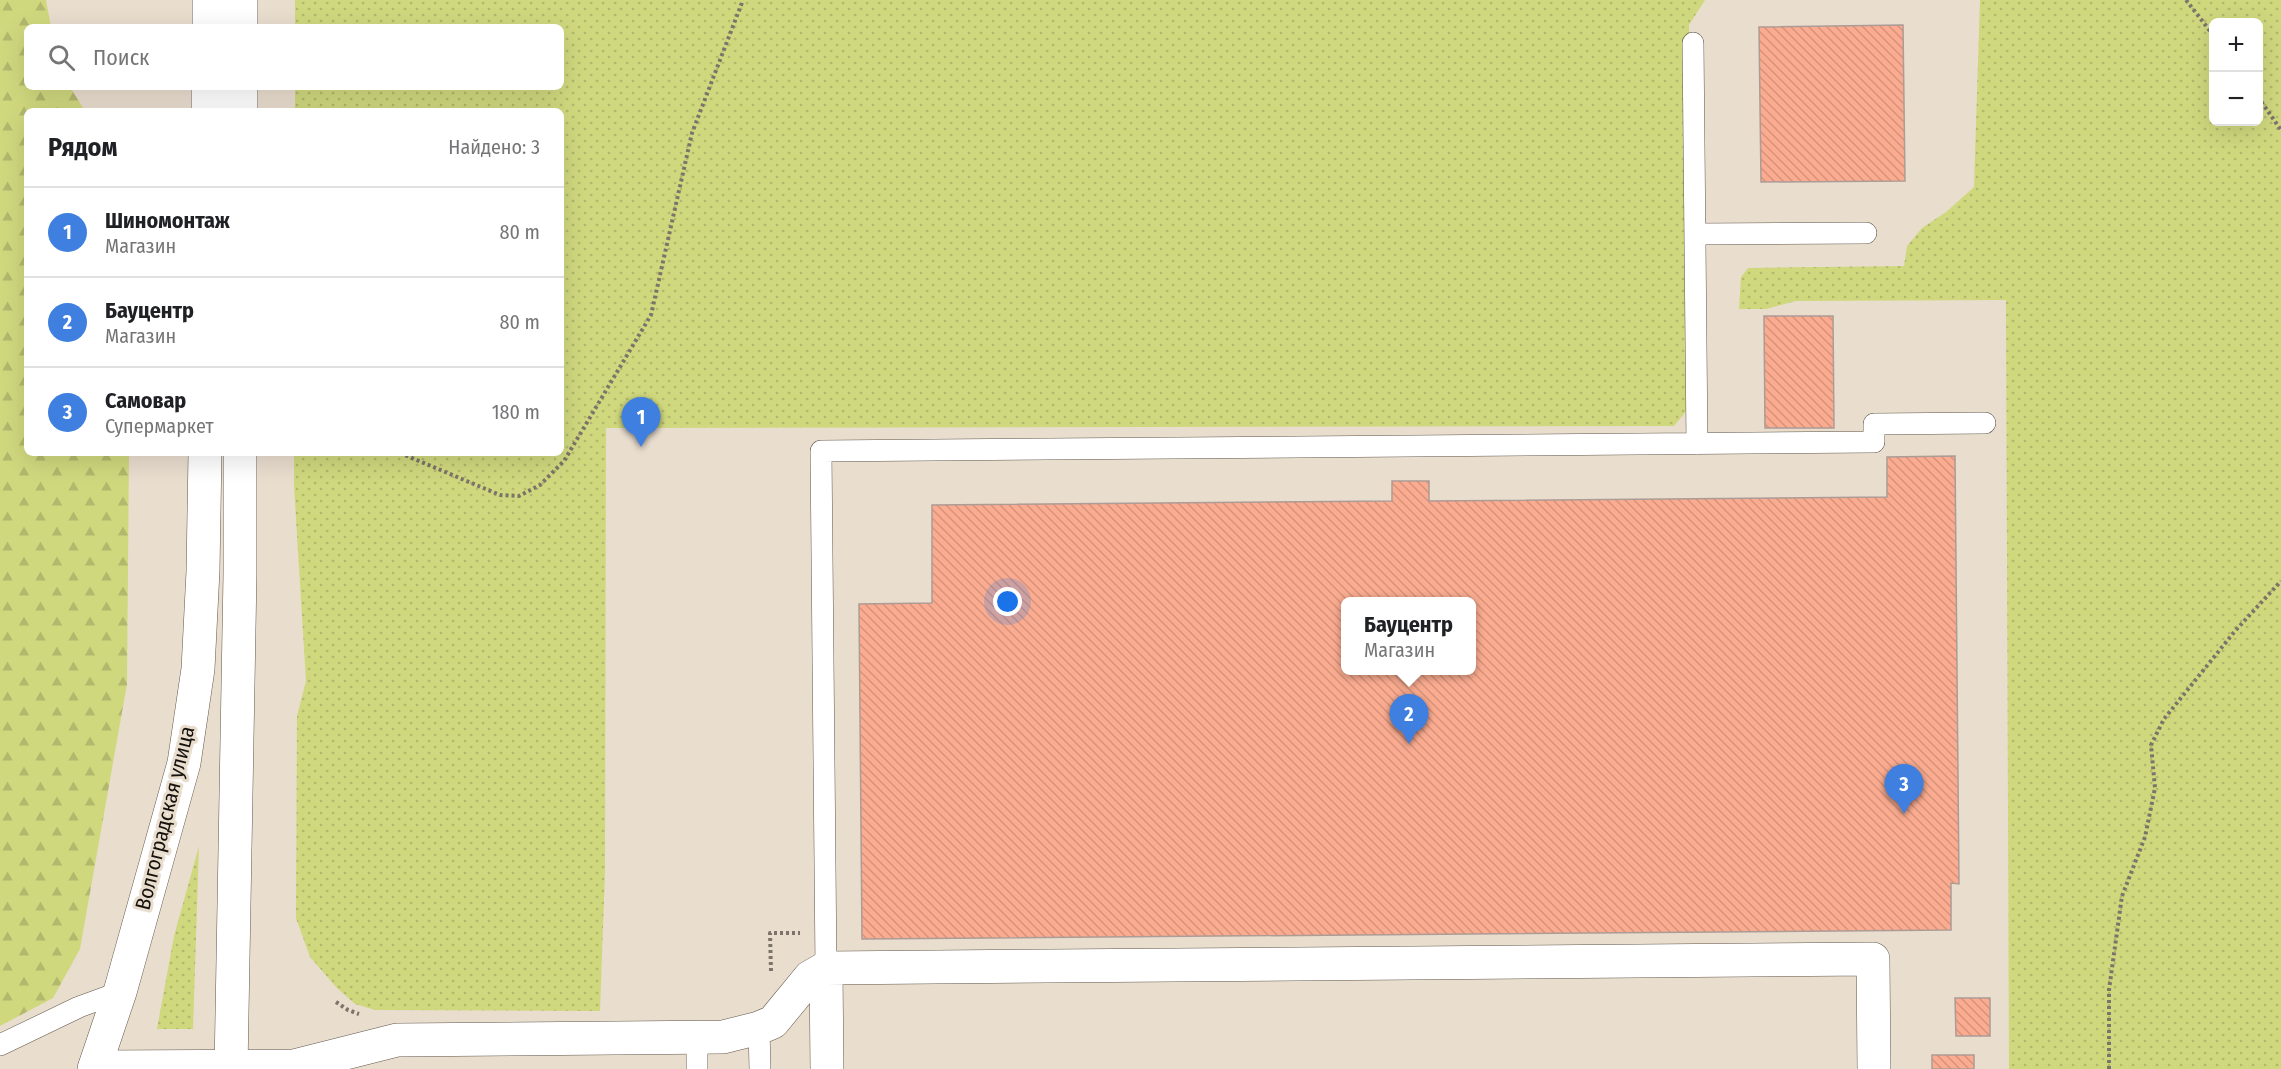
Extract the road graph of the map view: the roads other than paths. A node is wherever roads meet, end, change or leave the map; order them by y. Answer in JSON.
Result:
{"nodes":[{"id":1,"x":209,"y":0,"type":"edge"},
{"id":2,"x":241,"y":0,"type":"edge"},
{"id":3,"x":209,"y":24,"type":"edge"},
{"id":4,"x":241,"y":24,"type":"edge"},
{"id":5,"x":1693,"y":43,"type":"dead end"},
{"id":6,"x":208,"y":90,"type":"edge"},
{"id":7,"x":241,"y":90,"type":"edge"},
{"id":8,"x":208,"y":108,"type":"edge"},
{"id":9,"x":241,"y":108,"type":"edge"},
{"id":10,"x":1866,"y":233,"type":"dead end"},
{"id":11,"x":1695,"y":234,"type":"junction"},
{"id":12,"x":1985,"y":423,"type":"dead end"},
{"id":13,"x":1697,"y":444,"type":"junction"},
{"id":14,"x":205,"y":456,"type":"edge"},
{"id":15,"x":240,"y":456,"type":"edge"},
{"id":16,"x":826,"y":968,"type":"junction"},
{"id":17,"x":120,"y":992,"type":"junction"},
{"id":18,"x":759,"y":1028,"type":"junction"},
{"id":19,"x":0,"y":1045,"type":"edge"},
{"id":20,"x":697,"y":1053,"type":"edge"},
{"id":21,"x":95,"y":1068,"type":"edge"},
{"id":22,"x":231,"y":1068,"type":"edge"},
{"id":23,"x":302,"y":1068,"type":"edge"},
{"id":24,"x":760,"y":1069,"type":"edge"},
{"id":25,"x":827,"y":1069,"type":"edge"},
{"id":26,"x":1874,"y":1069,"type":"edge"}],
"edges":[{"from":1,"to":3,"type":"street"},
{"from":2,"to":4,"type":"street"},
{"from":5,"to":11,"type":"lane"},
{"from":6,"to":8,"type":"street"},
{"from":7,"to":9,"type":"street"},
{"from":10,"to":11,"type":"lane"},
{"from":11,"to":13,"type":"lane"},
{"from":12,"to":13,"type":"lane"},
{"from":13,"to":16,"type":"lane"},
{"from":14,"to":17,"type":"street","name":"Волгоградская улица"},
{"from":15,"to":22,"type":"street"},
{"from":16,"to":18,"type":"street"},
{"from":16,"to":25,"type":"street"},
{"from":16,"to":26,"type":"street"},
{"from":17,"to":19,"type":"lane"},
{"from":17,"to":21,"type":"street","name":"Волгоградская улица"},
{"from":18,"to":20,"type":"street"},
{"from":18,"to":24,"type":"lane"},
{"from":20,"to":23,"type":"street"},
{"from":21,"to":22,"type":"street"},
{"from":22,"to":23,"type":"street"}]}
